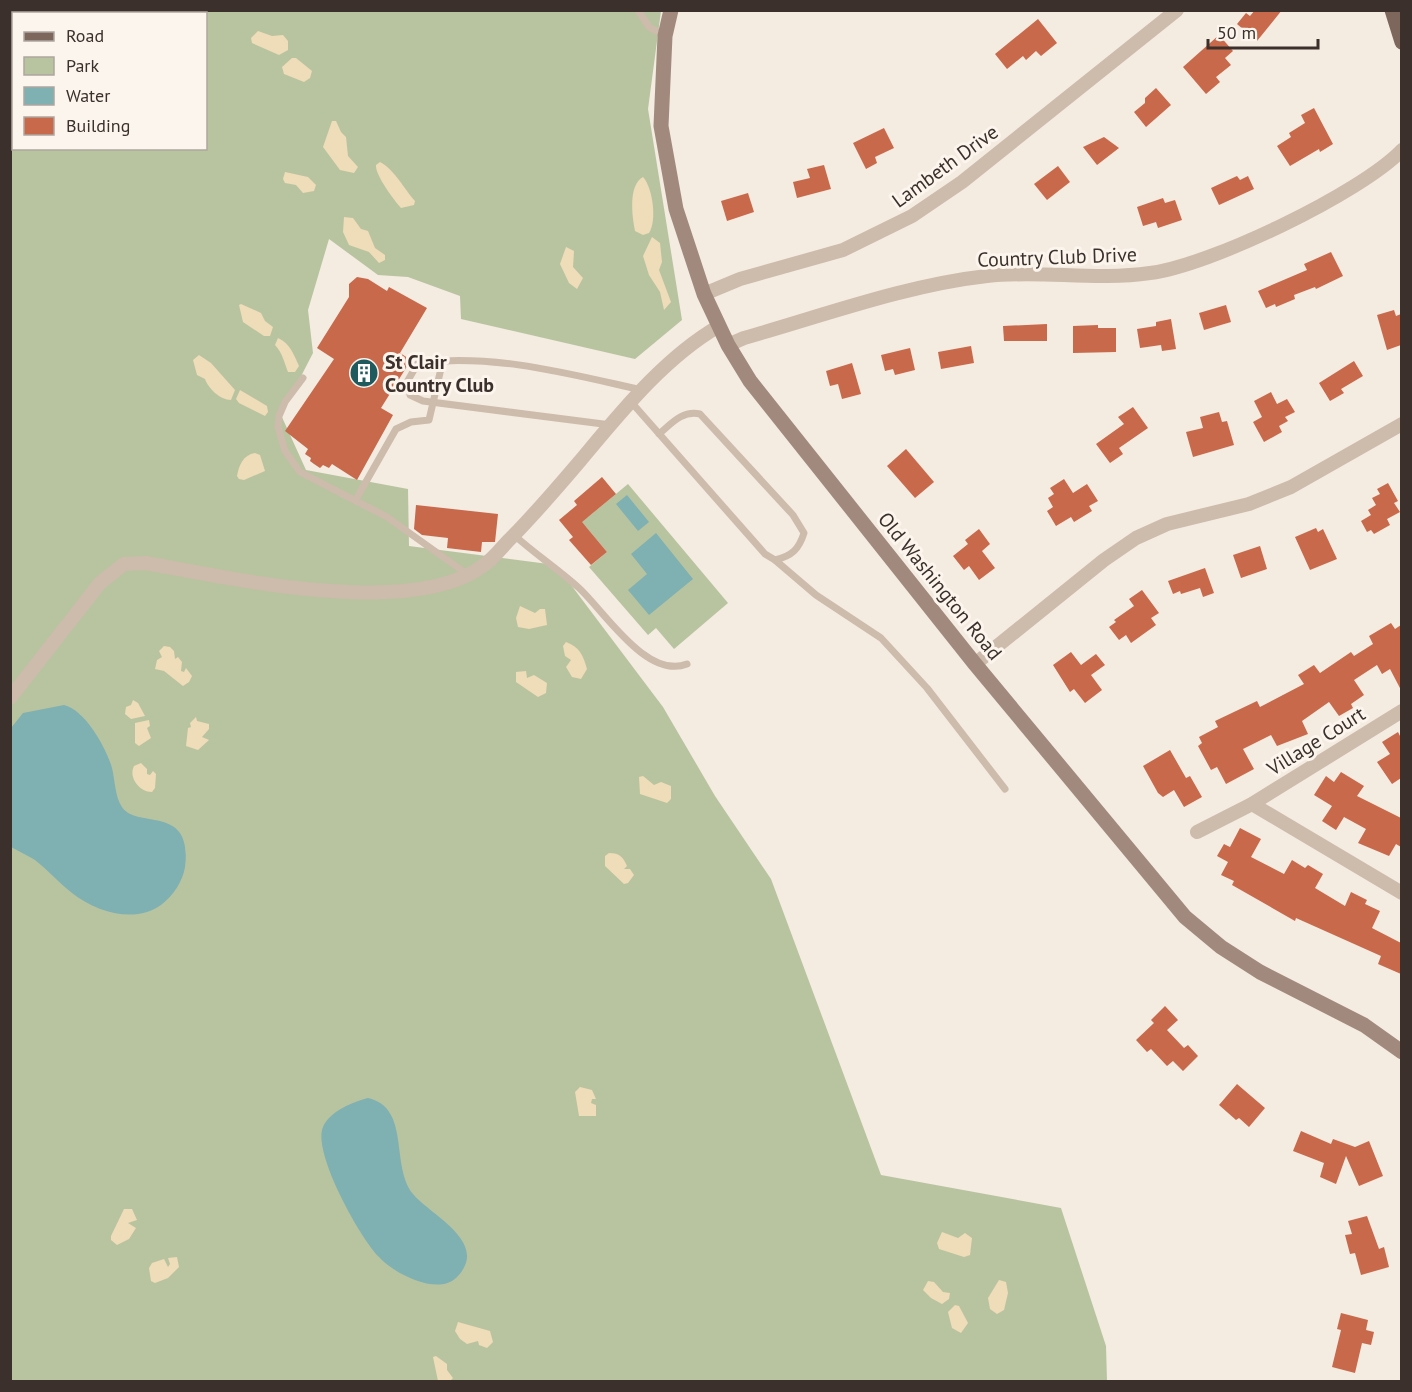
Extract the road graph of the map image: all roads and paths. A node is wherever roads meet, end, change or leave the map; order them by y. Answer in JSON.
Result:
{"nodes":[{"id":1,"x":638,"y":10,"type":"edge"},
{"id":2,"x":671,"y":10,"type":"edge"},
{"id":3,"x":1177,"y":10,"type":"edge"},
{"id":4,"x":1392,"y":10,"type":"edge"},
{"id":5,"x":665,"y":36,"type":"junction"},
{"id":6,"x":1401,"y":42,"type":"edge"},
{"id":7,"x":1401,"y":150,"type":"edge"},
{"id":8,"x":704,"y":294,"type":"junction"},
{"id":9,"x":720,"y":326,"type":"junction"},
{"id":10,"x":728,"y":345,"type":"junction"},
{"id":11,"x":443,"y":360,"type":"junction"},
{"id":12,"x":303,"y":378,"type":"dead end"},
{"id":13,"x":642,"y":390,"type":"junction"},
{"id":14,"x":434,"y":403,"type":"junction"},
{"id":15,"x":632,"y":403,"type":"junction"},
{"id":16,"x":1401,"y":424,"type":"edge"},
{"id":17,"x":611,"y":425,"type":"junction"},
{"id":18,"x":659,"y":434,"type":"junction"},
{"id":19,"x":355,"y":501,"type":"junction"},
{"id":20,"x":514,"y":535,"type":"junction"},
{"id":21,"x":775,"y":560,"type":"junction"},
{"id":22,"x":466,"y":574,"type":"junction"},
{"id":23,"x":687,"y":663,"type":"dead end"},
{"id":24,"x":975,"y":664,"type":"junction"},
{"id":25,"x":10,"y":698,"type":"edge"},
{"id":26,"x":1401,"y":711,"type":"edge"},
{"id":27,"x":1005,"y":789,"type":"dead end"},
{"id":28,"x":1252,"y":804,"type":"junction"},
{"id":29,"x":1197,"y":832,"type":"dead end"},
{"id":30,"x":1401,"y":893,"type":"edge"},
{"id":31,"x":1401,"y":1052,"type":"edge"}],
"edges":[{"from":1,"to":5,"type":"lane"},
{"from":2,"to":5,"type":"street","name":"Old Washington Road"},
{"from":3,"to":8,"type":"street","name":"Lambeth Drive"},
{"from":4,"to":6,"type":"main road"},
{"from":5,"to":8,"type":"street","name":"Old Washington Road"},
{"from":7,"to":10,"type":"street","name":"Country Club Drive"},
{"from":8,"to":9,"type":"street","name":"Old Washington Road"},
{"from":9,"to":10,"type":"street","name":"Old Washington Road"},
{"from":9,"to":13,"type":"street"},
{"from":10,"to":24,"type":"street","name":"Old Washington Road"},
{"from":11,"to":13,"type":"lane"},
{"from":11,"to":14,"type":"lane"},
{"from":11,"to":14,"type":"lane"},
{"from":12,"to":19,"type":"lane"},
{"from":13,"to":15,"type":"street"},
{"from":14,"to":17,"type":"lane"},
{"from":14,"to":19,"type":"lane"},
{"from":15,"to":17,"type":"street"},
{"from":15,"to":18,"type":"lane"},
{"from":16,"to":24,"type":"street"},
{"from":17,"to":20,"type":"street"},
{"from":18,"to":21,"type":"lane"},
{"from":18,"to":21,"type":"lane"},
{"from":19,"to":22,"type":"lane"},
{"from":20,"to":22,"type":"street"},
{"from":20,"to":23,"type":"lane"},
{"from":21,"to":27,"type":"lane"},
{"from":22,"to":25,"type":"street"},
{"from":24,"to":31,"type":"street","name":"Old Washington Road"},
{"from":26,"to":28,"type":"street","name":"Village Court"},
{"from":28,"to":29,"type":"street","name":"Village Court"},
{"from":28,"to":30,"type":"street"}]}
